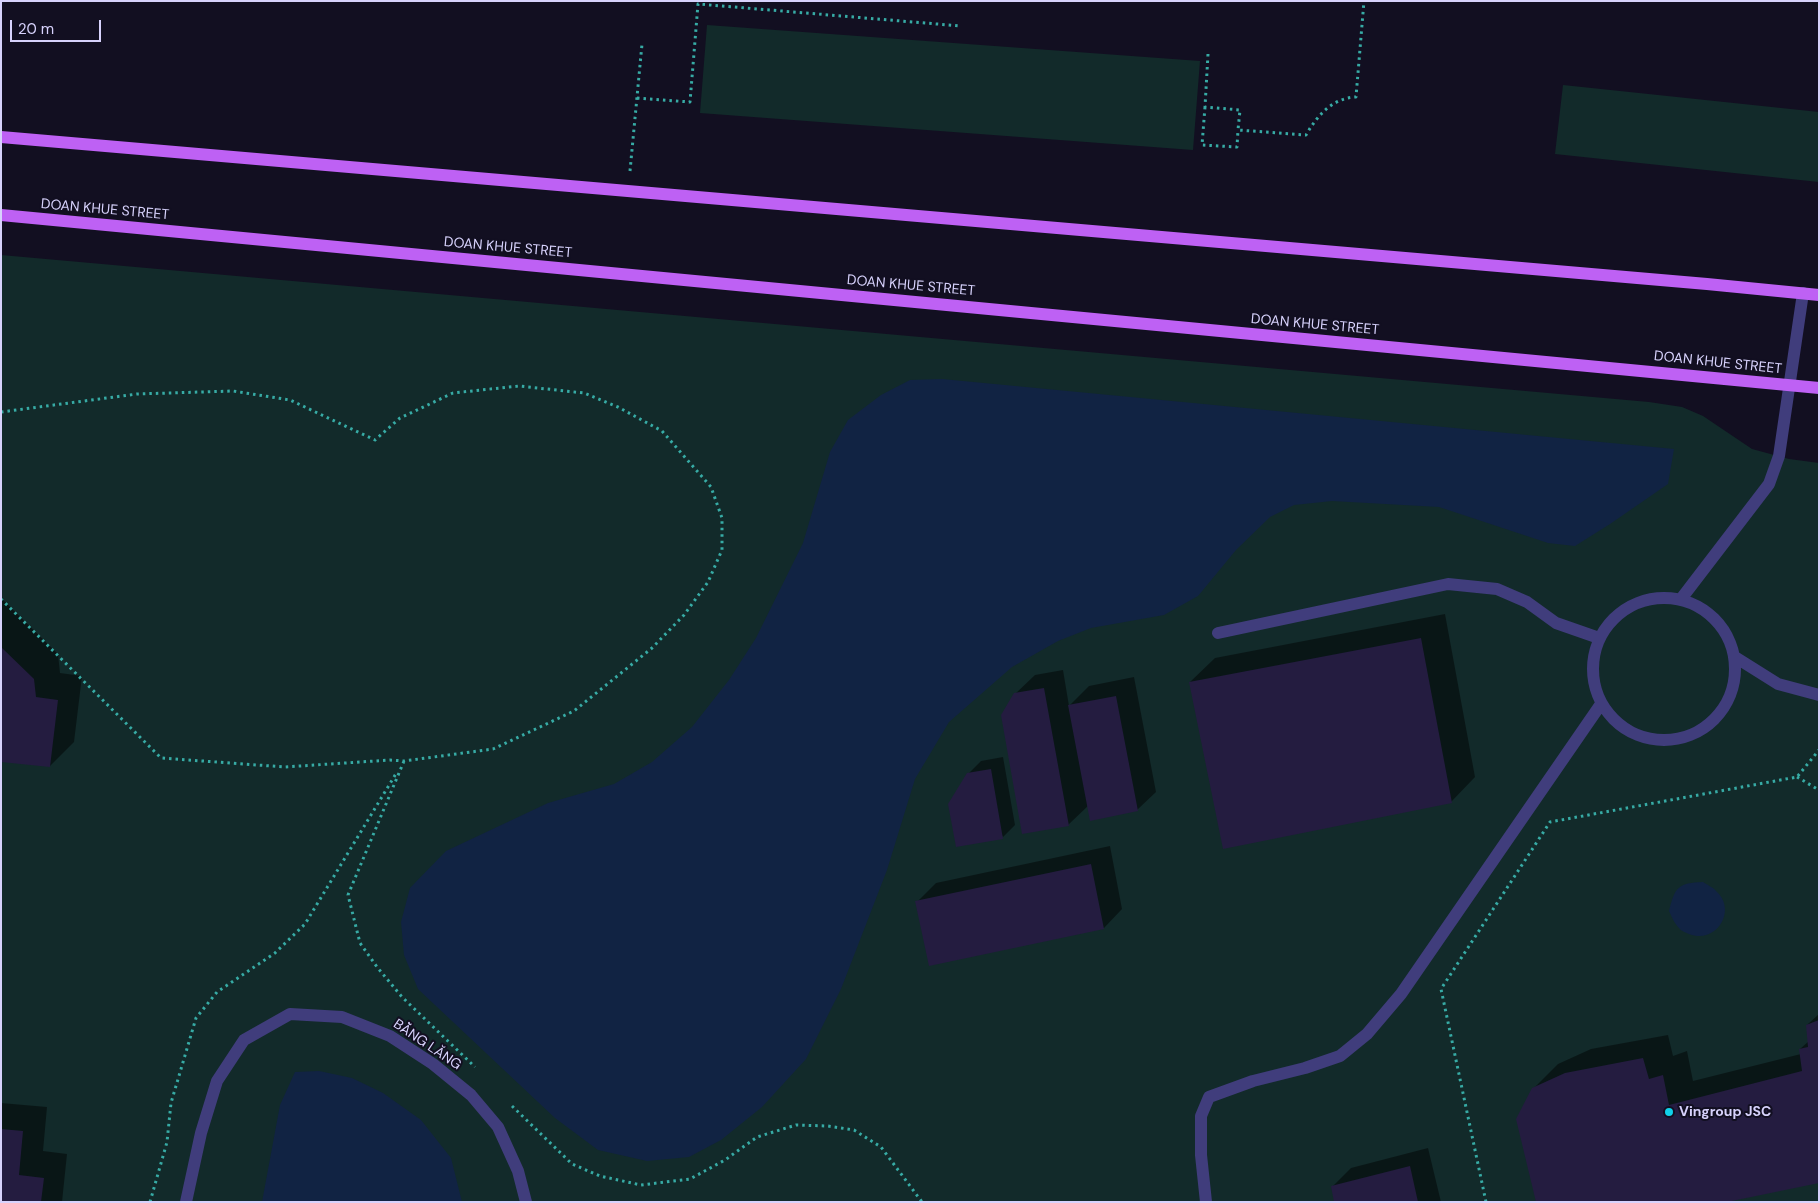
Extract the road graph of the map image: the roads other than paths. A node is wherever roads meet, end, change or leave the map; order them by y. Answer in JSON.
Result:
{"nodes":[{"id":1,"x":1,"y":137,"type":"edge"},
{"id":2,"x":1,"y":216,"type":"edge"},
{"id":3,"x":1803,"y":293,"type":"junction"},
{"id":4,"x":1819,"y":295,"type":"edge"},
{"id":5,"x":1789,"y":385,"type":"junction"},
{"id":6,"x":1819,"y":388,"type":"edge"},
{"id":7,"x":1681,"y":599,"type":"junction"},
{"id":8,"x":1218,"y":633,"type":"dead end"},
{"id":9,"x":1599,"y":638,"type":"junction"},
{"id":10,"x":1735,"y":657,"type":"junction"},
{"id":11,"x":1819,"y":695,"type":"edge"},
{"id":12,"x":1601,"y":704,"type":"junction"},
{"id":13,"x":186,"y":1202,"type":"edge"},
{"id":14,"x":526,"y":1202,"type":"edge"},
{"id":15,"x":1206,"y":1202,"type":"edge"}],
"edges":[{"from":1,"to":3,"type":"main road"},
{"from":2,"to":5,"type":"main road","name":"DOAN KHUE STREET"},
{"from":3,"to":4,"type":"main road"},
{"from":3,"to":5,"type":"street"},
{"from":5,"to":6,"type":"main road","name":"DOAN KHUE STREET"},
{"from":5,"to":7,"type":"street"},
{"from":7,"to":9,"type":"street"},
{"from":7,"to":10,"type":"street"},
{"from":8,"to":9,"type":"street"},
{"from":9,"to":12,"type":"street"},
{"from":10,"to":11,"type":"street"},
{"from":10,"to":12,"type":"street"},
{"from":12,"to":15,"type":"street"},
{"from":13,"to":14,"type":"street","name":"BẰNG LĂNG"}]}
